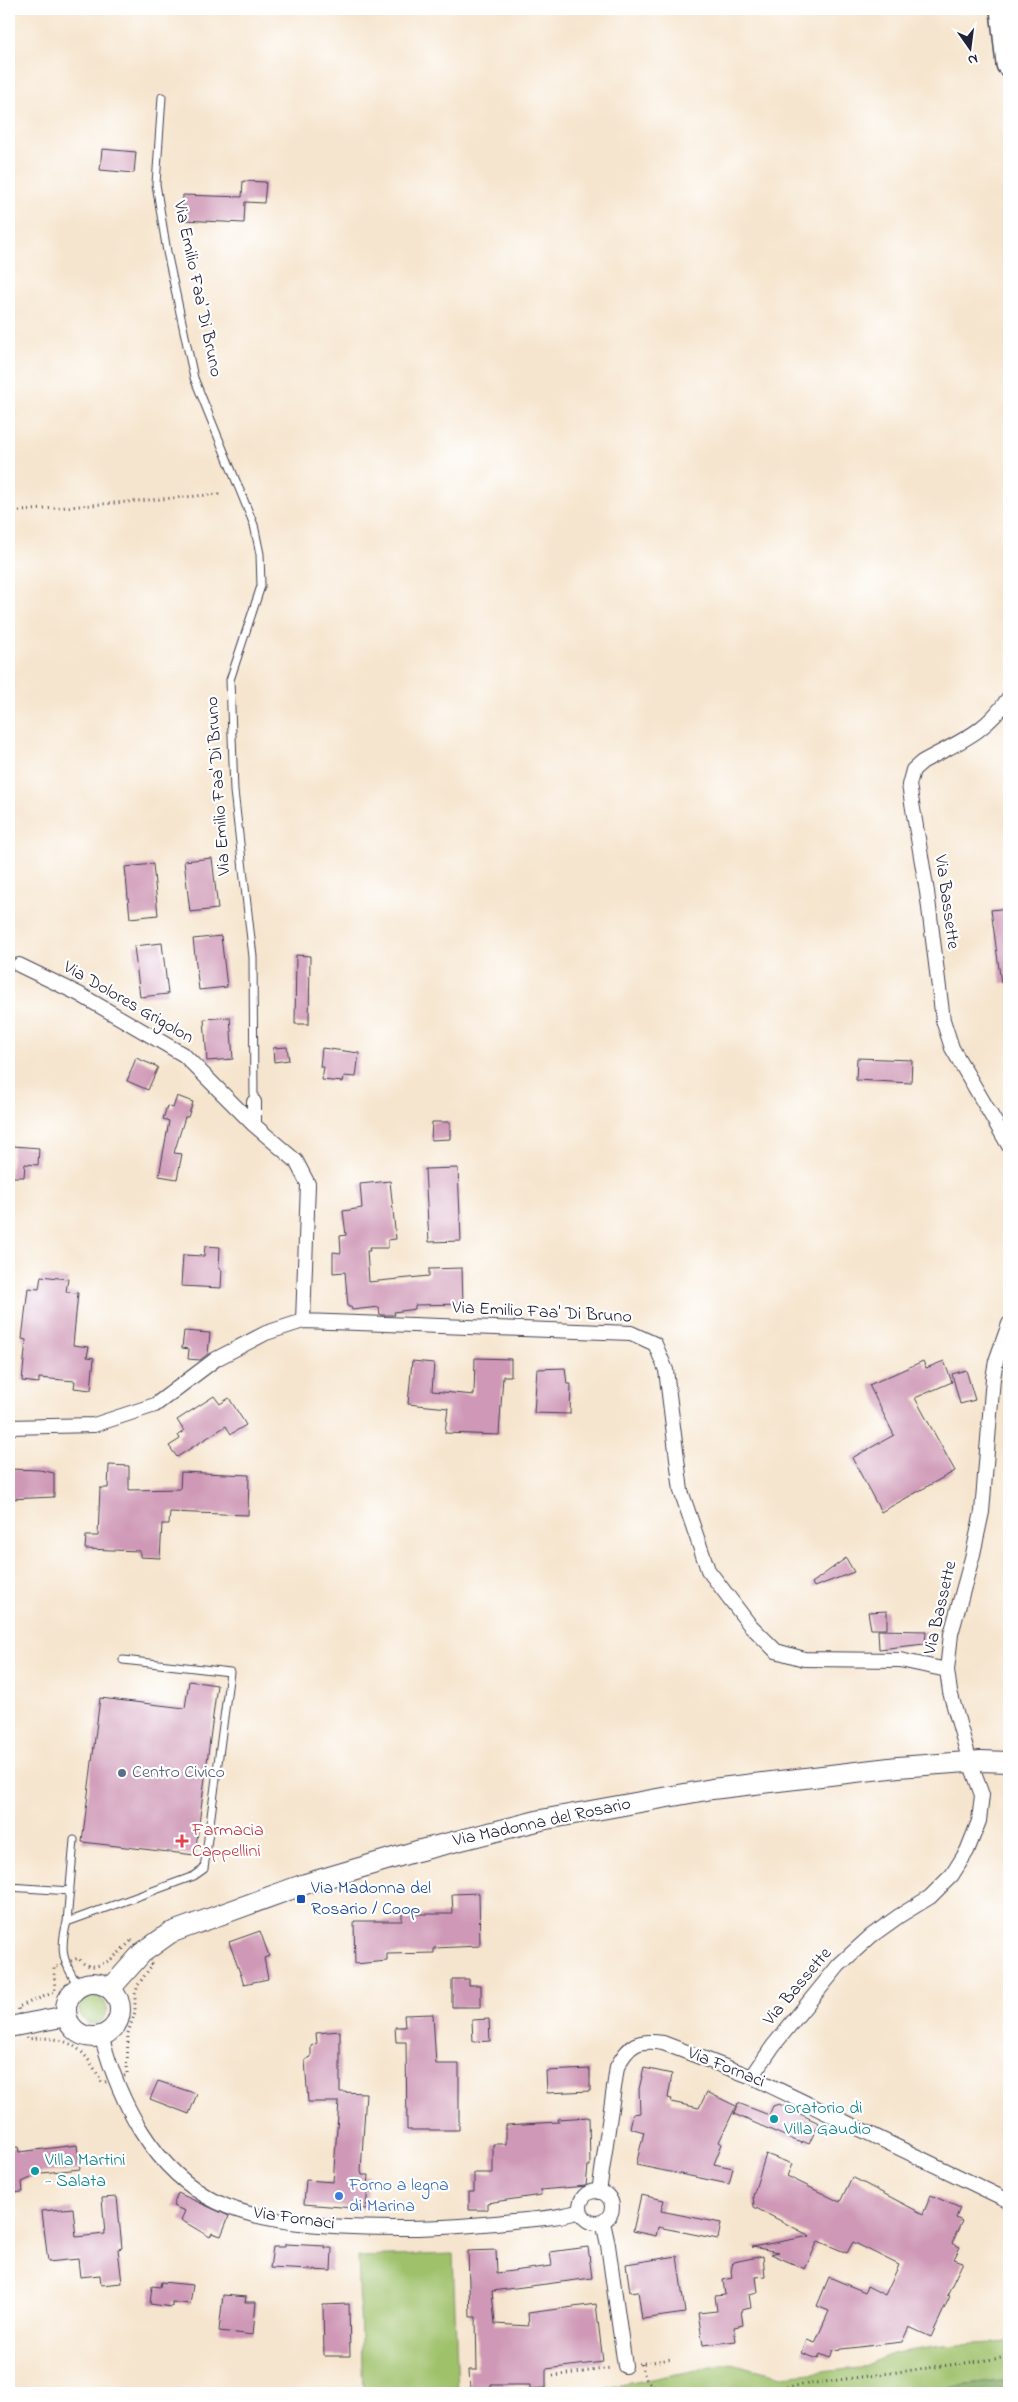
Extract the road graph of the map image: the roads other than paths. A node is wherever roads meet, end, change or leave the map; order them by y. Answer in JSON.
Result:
{"nodes":[{"id":1,"x":1003,"y":9,"type":"edge"},
{"id":2,"x":1009,"y":64,"type":"edge"},
{"id":3,"x":162,"y":96,"type":"dead end"},
{"id":4,"x":1009,"y":696,"type":"edge"},
{"id":5,"x":20,"y":966,"type":"dead end"},
{"id":6,"x":254,"y":1102,"type":"joint"},
{"id":7,"x":254,"y":1124,"type":"junction"},
{"id":8,"x":1009,"y":1146,"type":"edge"},
{"id":9,"x":303,"y":1321,"type":"junction"},
{"id":10,"x":1009,"y":1324,"type":"edge"},
{"id":11,"x":9,"y":1427,"type":"edge"},
{"id":12,"x":123,"y":1660,"type":"dead end"},
{"id":13,"x":947,"y":1670,"type":"junction"},
{"id":14,"x":970,"y":1762,"type":"junction"},
{"id":15,"x":1009,"y":1762,"type":"edge"},
{"id":16,"x":74,"y":1840,"type":"dead end"},
{"id":17,"x":9,"y":1888,"type":"edge"},
{"id":18,"x":70,"y":1891,"type":"junction"},
{"id":19,"x":67,"y":1922,"type":"junction"},
{"id":20,"x":79,"y":1987,"type":"junction"},
{"id":21,"x":110,"y":1989,"type":"junction"},
{"id":22,"x":67,"y":2016,"type":"junction"},
{"id":23,"x":9,"y":2027,"type":"edge"},
{"id":24,"x":101,"y":2036,"type":"junction"},
{"id":25,"x":752,"y":2077,"type":"junction"},
{"id":26,"x":599,"y":2192,"type":"junction"},
{"id":27,"x":1009,"y":2201,"type":"edge"},
{"id":28,"x":580,"y":2212,"type":"junction"},
{"id":29,"x":603,"y":2222,"type":"junction"},
{"id":30,"x":625,"y":2366,"type":"dead end"}],
"edges":[{"from":1,"to":2,"type":"highway"},
{"from":3,"to":6,"type":"lane","name":"Via Emilio Faa' Di Bruno"},
{"from":4,"to":8,"type":"street","name":"Via Bassette"},
{"from":5,"to":7,"type":"street","name":"Via Dolores Grigolon"},
{"from":6,"to":7,"type":"street","name":"Via Emilio Faa' Di Bruno"},
{"from":7,"to":9,"type":"street"},
{"from":9,"to":11,"type":"street","name":"Via Emilio Faa' Di Bruno"},
{"from":9,"to":13,"type":"street","name":"Via Emilio Faa' Di Bruno"},
{"from":10,"to":13,"type":"street","name":"Via Bassette"},
{"from":12,"to":19,"type":"lane"},
{"from":13,"to":14,"type":"street","name":"Via Bassette"},
{"from":14,"to":15,"type":"street","name":"Via Madonna del Rosario"},
{"from":14,"to":21,"type":"street","name":"Via Madonna del Rosario"},
{"from":14,"to":25,"type":"street","name":"Via Bassette"},
{"from":16,"to":18,"type":"lane"},
{"from":17,"to":18,"type":"lane"},
{"from":18,"to":19,"type":"lane"},
{"from":19,"to":20,"type":"lane"},
{"from":20,"to":21,"type":"street"},
{"from":20,"to":22,"type":"street"},
{"from":21,"to":24,"type":"street"},
{"from":22,"to":23,"type":"street"},
{"from":22,"to":24,"type":"street"},
{"from":24,"to":28,"type":"street","name":"Via Fornaci"},
{"from":25,"to":26,"type":"street","name":"Via Fornaci"},
{"from":25,"to":27,"type":"street","name":"Via Fornaci"},
{"from":26,"to":28,"type":"street"},
{"from":26,"to":29,"type":"street"},
{"from":28,"to":29,"type":"street"},
{"from":29,"to":30,"type":"street"}]}
